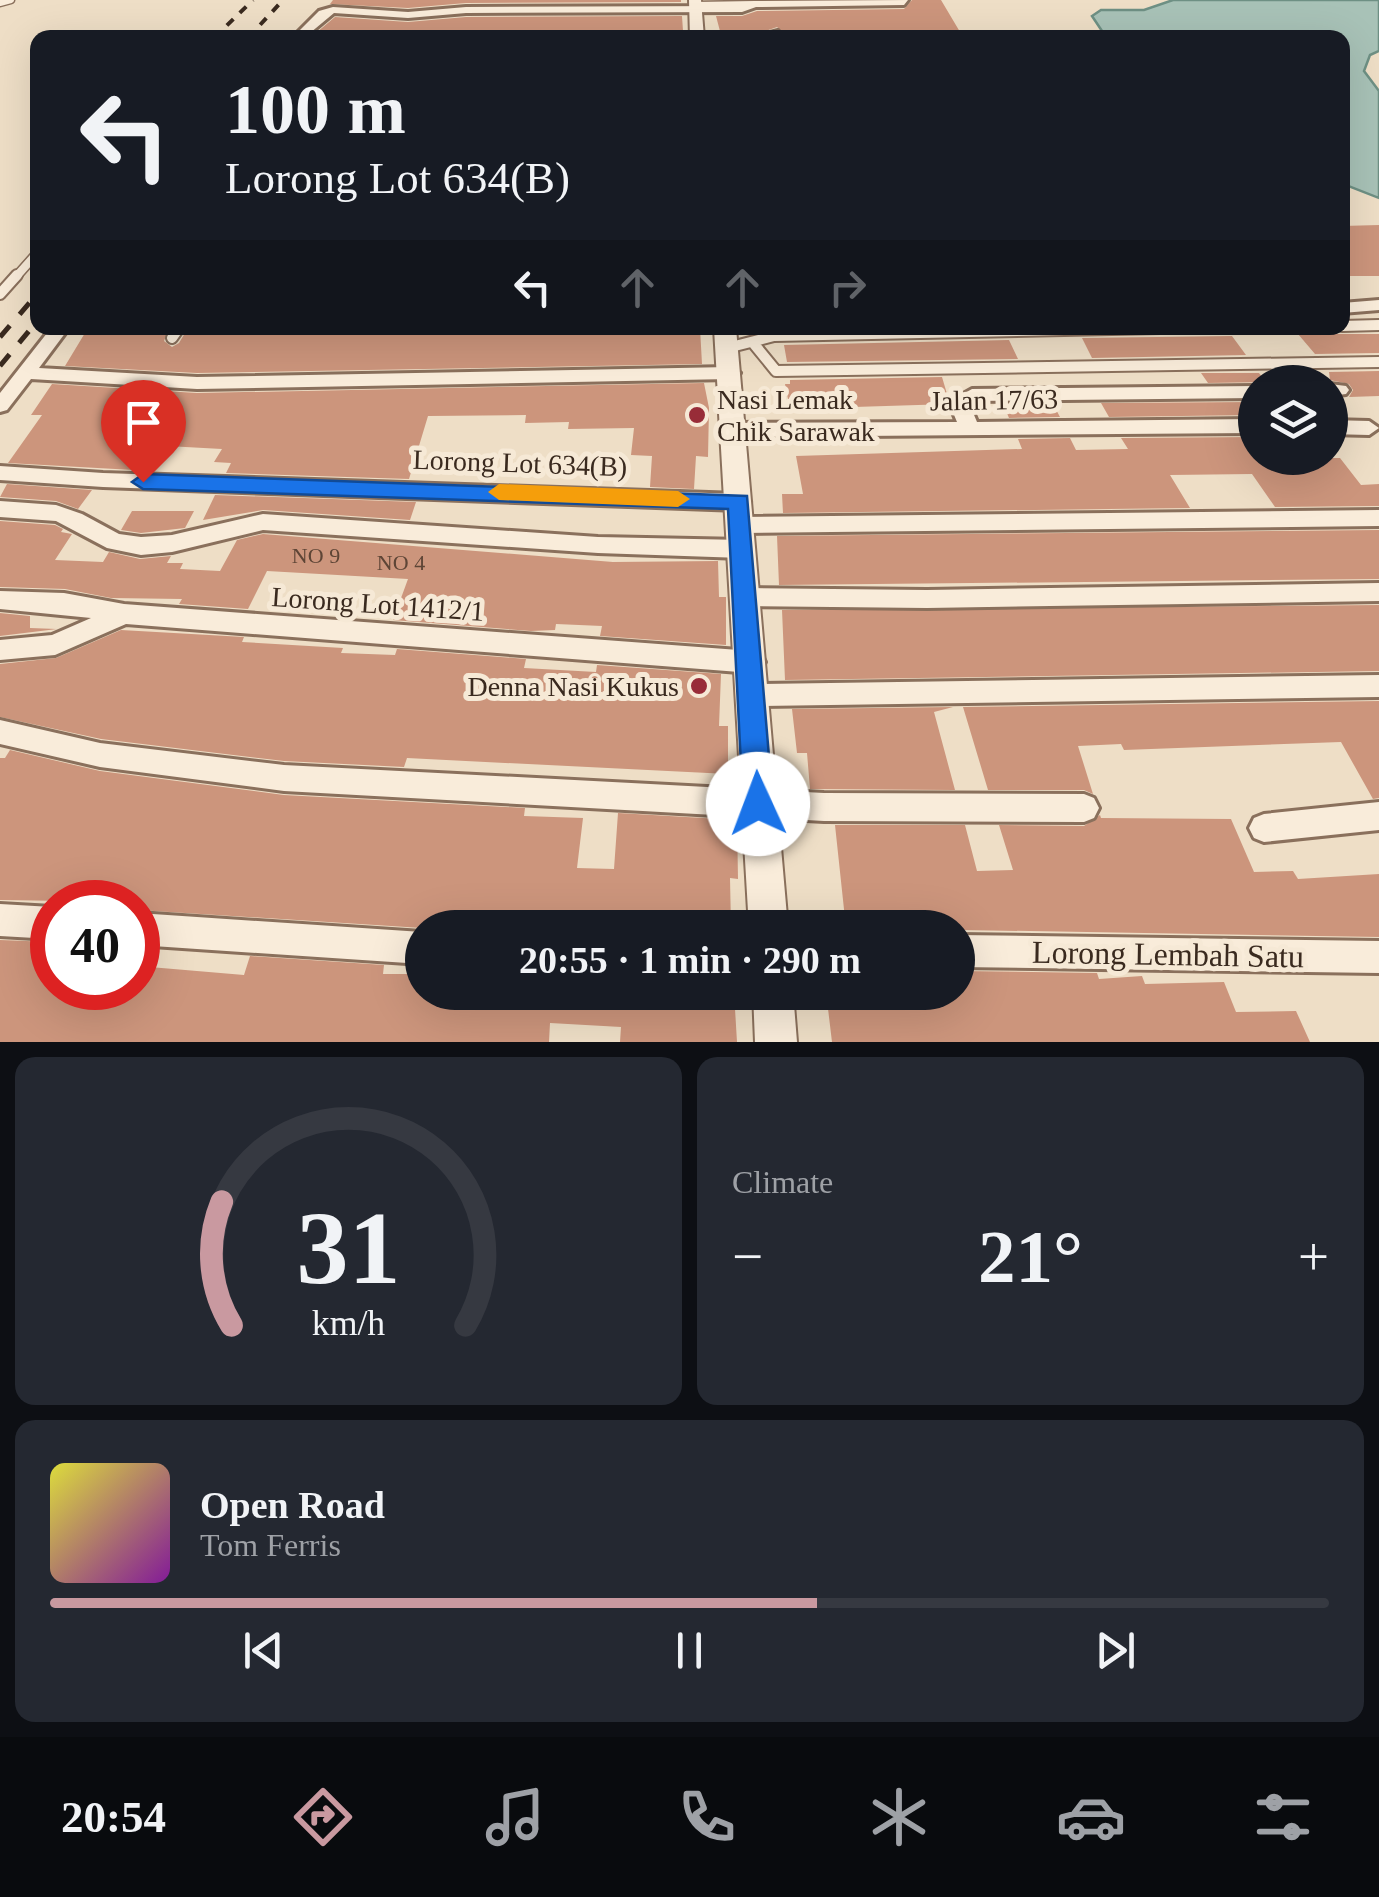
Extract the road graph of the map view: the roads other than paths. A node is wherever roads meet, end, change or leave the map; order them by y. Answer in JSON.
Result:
{"nodes":[{"id":1,"x":11,"y":0,"type":"edge"},
{"id":2,"x":440,"y":0,"type":"edge"},
{"id":3,"x":0,"y":2,"type":"edge"},
{"id":4,"x":904,"y":2,"type":"edge"},
{"id":5,"x":807,"y":3,"type":"junction"},
{"id":6,"x":696,"y":4,"type":"edge"},
{"id":7,"x":463,"y":11,"type":"junction"},
{"id":8,"x":512,"y":14,"type":"junction"},
{"id":9,"x":838,"y":16,"type":"dead end"},
{"id":10,"x":540,"y":20,"type":"dead end"},
{"id":11,"x":469,"y":24,"type":"dead end"},
{"id":12,"x":305,"y":30,"type":"edge"},
{"id":13,"x":698,"y":30,"type":"edge"},
{"id":14,"x":30,"y":261,"type":"edge"},
{"id":15,"x":0,"y":294,"type":"edge"},
{"id":16,"x":1379,"y":305,"type":"edge"},
{"id":17,"x":1350,"y":307,"type":"edge"},
{"id":18,"x":1379,"y":325,"type":"edge"},
{"id":19,"x":1350,"y":326,"type":"edge"},
{"id":20,"x":55,"y":335,"type":"edge"},
{"id":21,"x":174,"y":335,"type":"edge"},
{"id":22,"x":822,"y":335,"type":"edge"},
{"id":23,"x":172,"y":338,"type":"dead end"},
{"id":24,"x":734,"y":348,"type":"edge"},
{"id":25,"x":1379,"y":362,"type":"edge"},
{"id":26,"x":26,"y":373,"type":"junction"},
{"id":27,"x":1238,"y":392,"type":"edge"},
{"id":28,"x":0,"y":406,"type":"edge"},
{"id":29,"x":1238,"y":426,"type":"edge"},
{"id":30,"x":1348,"y":426,"type":"edge"},
{"id":31,"x":1375,"y":427,"type":"edge"},
{"id":32,"x":970,"y":428,"type":"junction"},
{"id":33,"x":734,"y":430,"type":"junction"},
{"id":34,"x":0,"y":472,"type":"edge"},
{"id":35,"x":0,"y":508,"type":"edge"},
{"id":36,"x":1379,"y":518,"type":"edge"},
{"id":37,"x":740,"y":525,"type":"junction"},
{"id":38,"x":1379,"y":592,"type":"edge"},
{"id":39,"x":746,"y":598,"type":"junction"},
{"id":40,"x":0,"y":600,"type":"edge"},
{"id":41,"x":124,"y":614,"type":"junction"},
{"id":42,"x":0,"y":650,"type":"edge"},
{"id":43,"x":752,"y":662,"type":"junction"},
{"id":44,"x":1379,"y":686,"type":"edge"},
{"id":45,"x":754,"y":695,"type":"junction"},
{"id":46,"x":0,"y":732,"type":"edge"},
{"id":47,"x":758,"y":804,"type":"junction"},
{"id":48,"x":1084,"y":808,"type":"dead end"},
{"id":49,"x":1379,"y":816,"type":"edge"},
{"id":50,"x":1264,"y":828,"type":"dead end"},
{"id":51,"x":767,"y":910,"type":"edge"},
{"id":52,"x":0,"y":920,"type":"edge"},
{"id":53,"x":30,"y":922,"type":"edge"},
{"id":54,"x":160,"y":930,"type":"edge"},
{"id":55,"x":405,"y":947,"type":"edge"},
{"id":56,"x":975,"y":951,"type":"edge"},
{"id":57,"x":1379,"y":957,"type":"edge"},
{"id":58,"x":774,"y":1010,"type":"edge"},
{"id":59,"x":776,"y":1042,"type":"edge"}],
"edges":[{"from":1,"to":3,"type":"lane"},
{"from":2,"to":7,"type":"street"},
{"from":4,"to":5,"type":"street"},
{"from":5,"to":6,"type":"street"},
{"from":5,"to":9,"type":"street"},
{"from":6,"to":8,"type":"street"},
{"from":6,"to":13,"type":"street"},
{"from":7,"to":8,"type":"street"},
{"from":7,"to":12,"type":"street"},
{"from":8,"to":10,"type":"street"},
{"from":8,"to":11,"type":"street"},
{"from":14,"to":15,"type":"lane"},
{"from":16,"to":17,"type":"street"},
{"from":18,"to":19,"type":"lane"},
{"from":20,"to":26,"type":"street"},
{"from":21,"to":23,"type":"lane"},
{"from":22,"to":24,"type":"lane"},
{"from":24,"to":25,"type":"lane"},
{"from":24,"to":26,"type":"street"},
{"from":24,"to":33,"type":"street"},
{"from":26,"to":28,"type":"street"},
{"from":27,"to":32,"type":"street"},
{"from":29,"to":32,"type":"street","name":"Jalan 17/63"},
{"from":30,"to":31,"type":"street"},
{"from":32,"to":33,"type":"street","name":"Jalan 17/63"},
{"from":33,"to":37,"type":"street"},
{"from":34,"to":37,"type":"street","name":"Lorong Lot 634(B)"},
{"from":35,"to":37,"type":"street"},
{"from":36,"to":37,"type":"street"},
{"from":37,"to":39,"type":"street"},
{"from":38,"to":39,"type":"street"},
{"from":39,"to":43,"type":"street"},
{"from":40,"to":41,"type":"street","name":"Lorong Lot 1412/1"},
{"from":41,"to":42,"type":"street"},
{"from":41,"to":43,"type":"street","name":"Lorong Lot 1412/1"},
{"from":43,"to":45,"type":"street"},
{"from":44,"to":45,"type":"street"},
{"from":45,"to":47,"type":"street"},
{"from":46,"to":47,"type":"street"},
{"from":47,"to":48,"type":"street"},
{"from":47,"to":51,"type":"street"},
{"from":49,"to":50,"type":"street"},
{"from":52,"to":53,"type":"street"},
{"from":54,"to":55,"type":"street"},
{"from":56,"to":57,"type":"street","name":"Lorong Lembah Satu"},
{"from":58,"to":59,"type":"street"}]}
